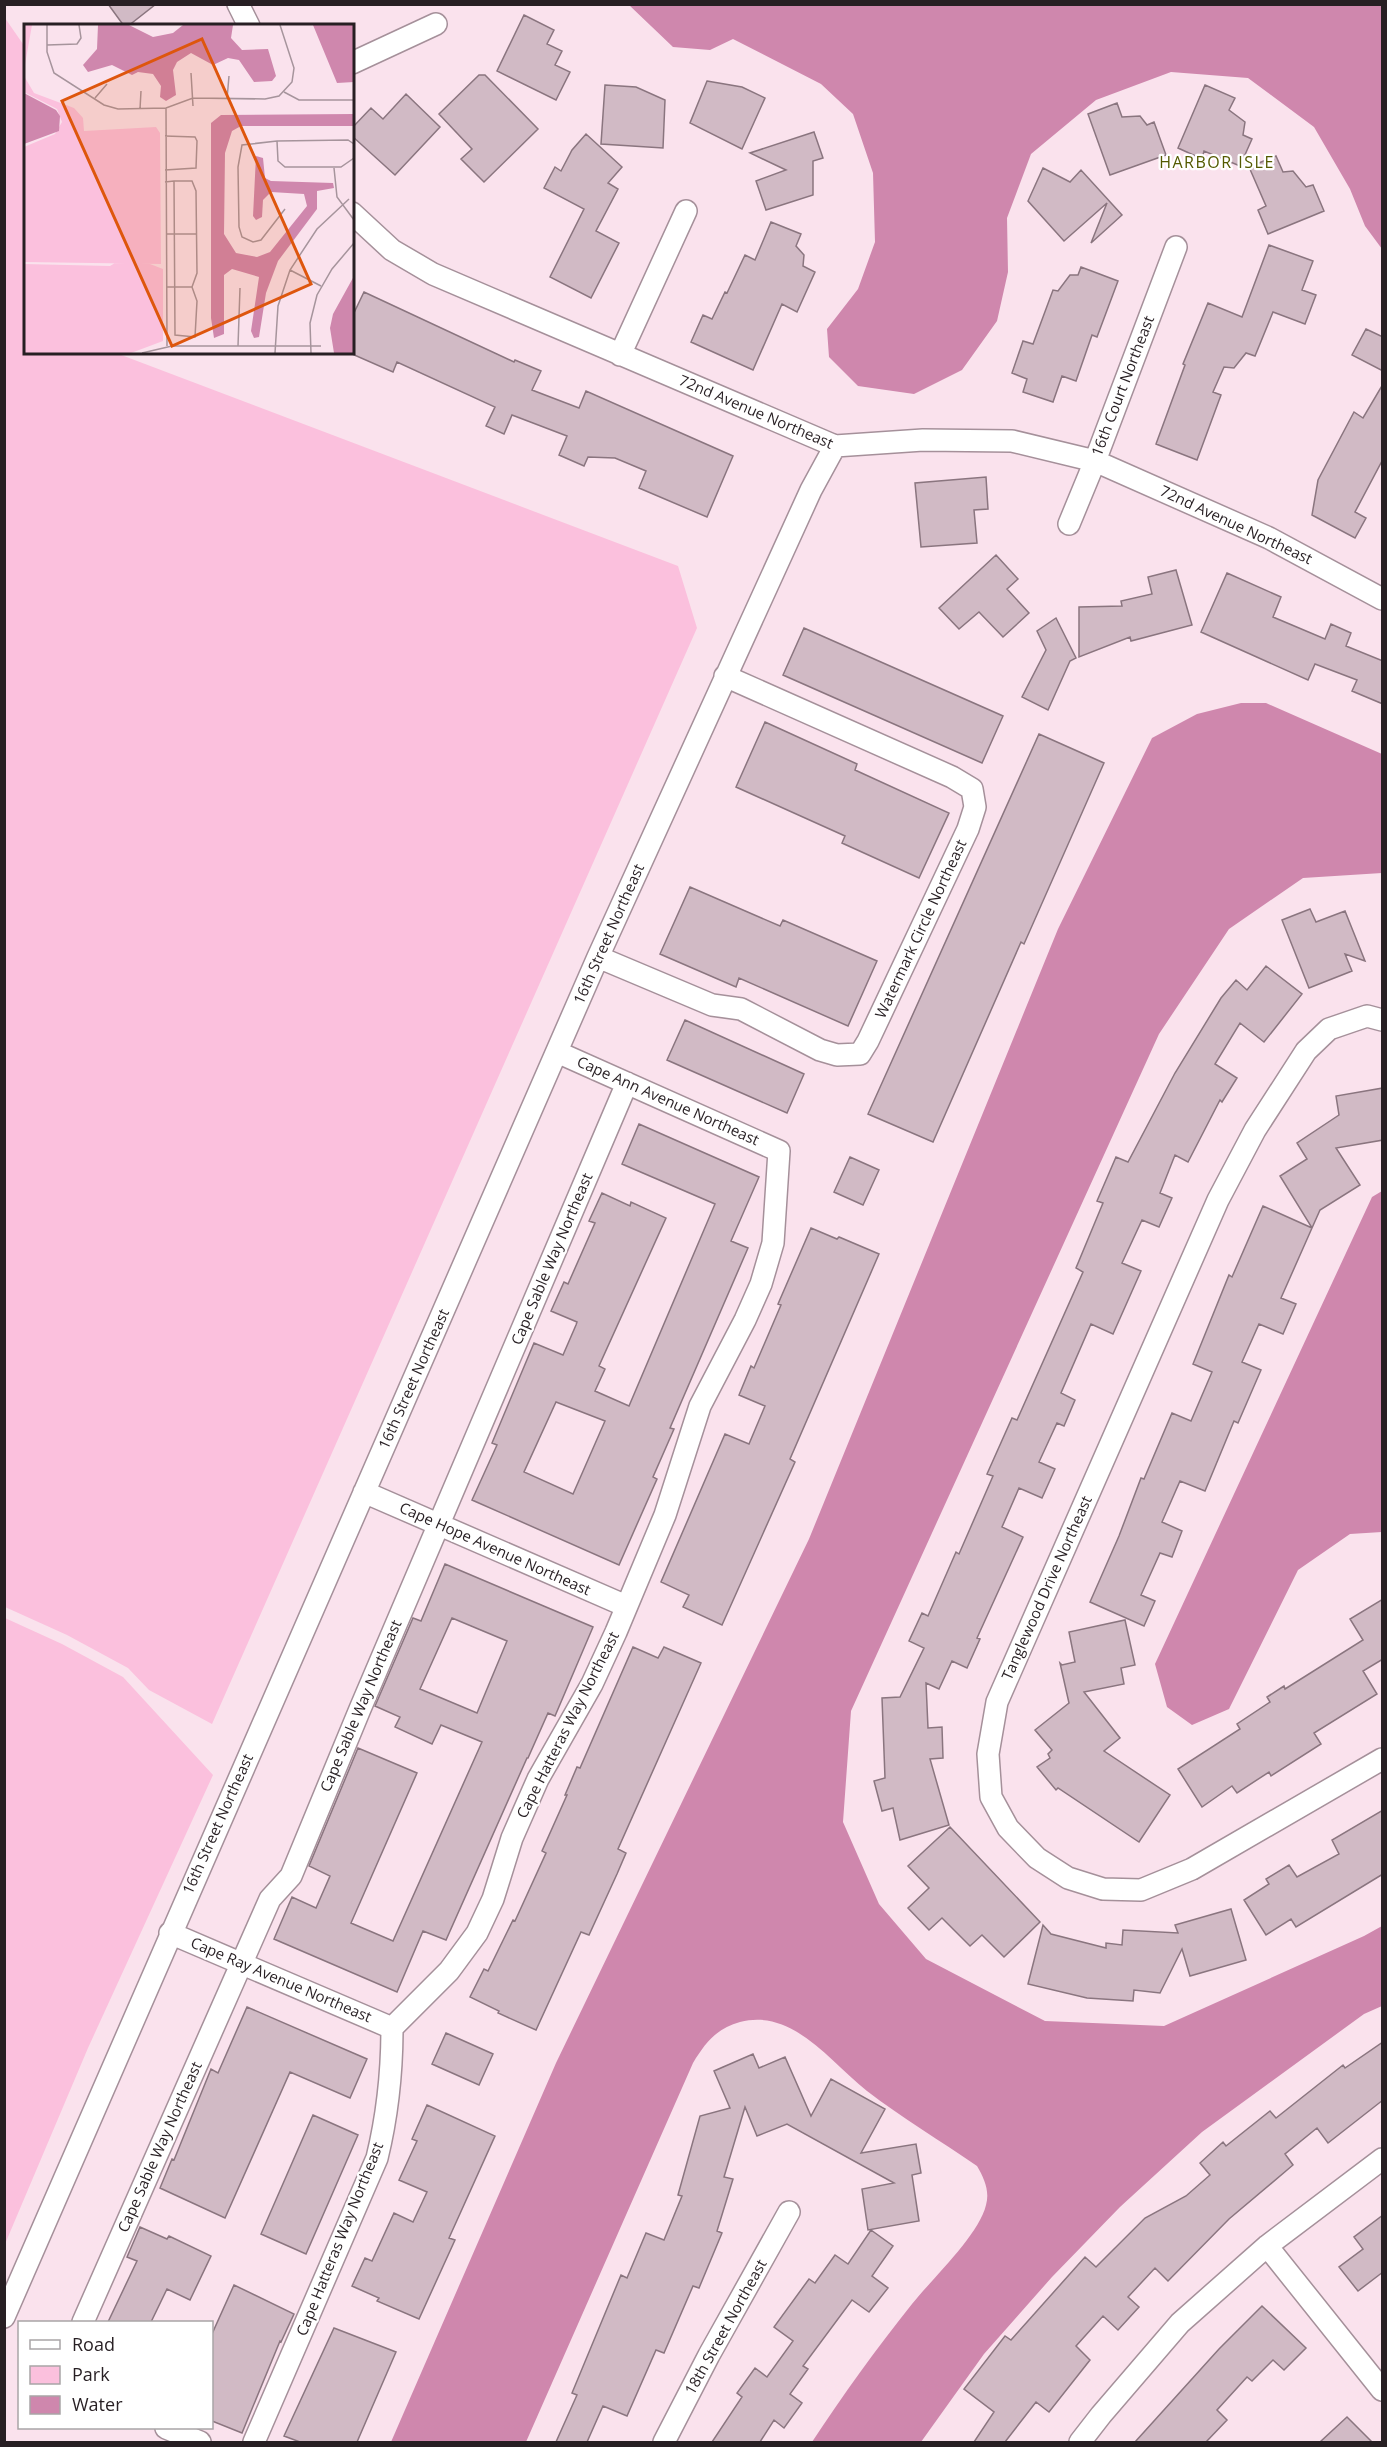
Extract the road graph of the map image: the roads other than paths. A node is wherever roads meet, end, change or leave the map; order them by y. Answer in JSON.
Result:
{"nodes":[{"id":1,"x":238,"y":4,"type":"edge"},
{"id":2,"x":248,"y":24,"type":"edge"},
{"id":3,"x":436,"y":24,"type":"dead end"},
{"id":4,"x":354,"y":62,"type":"edge"},
{"id":5,"x":686,"y":211,"type":"dead end"},
{"id":6,"x":354,"y":215,"type":"edge"},
{"id":7,"x":1176,"y":247,"type":"dead end"},
{"id":8,"x":620,"y":355,"type":"junction"},
{"id":9,"x":836,"y":446,"type":"junction"},
{"id":10,"x":1095,"y":461,"type":"junction"},
{"id":11,"x":1069,"y":524,"type":"dead end"},
{"id":12,"x":1381,"y":594,"type":"edge"},
{"id":13,"x":725,"y":676,"type":"junction"},
{"id":14,"x":598,"y":957,"type":"junction"},
{"id":15,"x":1383,"y":1020,"type":"edge"},
{"id":16,"x":557,"y":1052,"type":"junction"},
{"id":17,"x":627,"y":1083,"type":"junction"},
{"id":18,"x":779,"y":1150,"type":"joint"},
{"id":19,"x":364,"y":1492,"type":"junction"},
{"id":20,"x":439,"y":1524,"type":"junction"},
{"id":21,"x":626,"y":1606,"type":"junction"},
{"id":22,"x":1383,"y":1759,"type":"edge"},
{"id":23,"x":170,"y":1934,"type":"junction"},
{"id":24,"x":241,"y":1963,"type":"junction"},
{"id":25,"x":392,"y":2028,"type":"junction"},
{"id":26,"x":1383,"y":2160,"type":"edge"},
{"id":27,"x":789,"y":2212,"type":"dead end"},
{"id":28,"x":1267,"y":2246,"type":"junction"},
{"id":29,"x":4,"y":2318,"type":"edge"},
{"id":30,"x":83,"y":2321,"type":"edge"},
{"id":31,"x":1383,"y":2390,"type":"edge"},
{"id":32,"x":171,"y":2429,"type":"edge"},
{"id":33,"x":200,"y":2442,"type":"edge"},
{"id":34,"x":254,"y":2442,"type":"edge"},
{"id":35,"x":664,"y":2442,"type":"edge"},
{"id":36,"x":1080,"y":2442,"type":"edge"}],
"edges":[{"from":1,"to":2,"type":"street"},
{"from":3,"to":4,"type":"street"},
{"from":5,"to":8,"type":"street"},
{"from":6,"to":8,"type":"street","name":"72nd Avenue Northeast"},
{"from":7,"to":10,"type":"street","name":"16th Court Northeast"},
{"from":8,"to":9,"type":"street","name":"72nd Avenue Northeast"},
{"from":9,"to":10,"type":"street","name":"72nd Avenue Northeast"},
{"from":9,"to":13,"type":"street","name":"16th Street Northeast"},
{"from":10,"to":11,"type":"street","name":"16th Court Northeast"},
{"from":10,"to":12,"type":"street","name":"72nd Avenue Northeast"},
{"from":13,"to":14,"type":"street","name":"16th Street Northeast"},
{"from":13,"to":14,"type":"street","name":"Watermark Circle Northeast"},
{"from":14,"to":16,"type":"street","name":"16th Street Northeast"},
{"from":15,"to":22,"type":"street","name":"Tanglewood Drive Northeast"},
{"from":16,"to":17,"type":"street","name":"Cape Ann Avenue Northeast"},
{"from":16,"to":19,"type":"street","name":"16th Street Northeast"},
{"from":17,"to":18,"type":"street","name":"Cape Ann Avenue Northeast"},
{"from":17,"to":20,"type":"street","name":"Cape Sable Way Northeast"},
{"from":18,"to":21,"type":"street","name":"Cape Hatteras Way Northeast"},
{"from":19,"to":20,"type":"street","name":"Cape Hope Avenue Northeast"},
{"from":19,"to":23,"type":"street","name":"16th Street Northeast"},
{"from":20,"to":21,"type":"street","name":"Cape Hope Avenue Northeast"},
{"from":20,"to":24,"type":"street","name":"Cape Sable Way Northeast"},
{"from":21,"to":25,"type":"street","name":"Cape Hatteras Way Northeast"},
{"from":23,"to":24,"type":"street","name":"Cape Ray Avenue Northeast"},
{"from":23,"to":29,"type":"street","name":"16th Street Northeast"},
{"from":24,"to":25,"type":"street","name":"Cape Ray Avenue Northeast"},
{"from":24,"to":30,"type":"street","name":"Cape Sable Way Northeast"},
{"from":25,"to":34,"type":"street","name":"Cape Hatteras Way Northeast"},
{"from":26,"to":28,"type":"street"},
{"from":27,"to":35,"type":"street","name":"18th Street Northeast"},
{"from":28,"to":31,"type":"street"},
{"from":28,"to":36,"type":"street"},
{"from":32,"to":33,"type":"street"}]}
